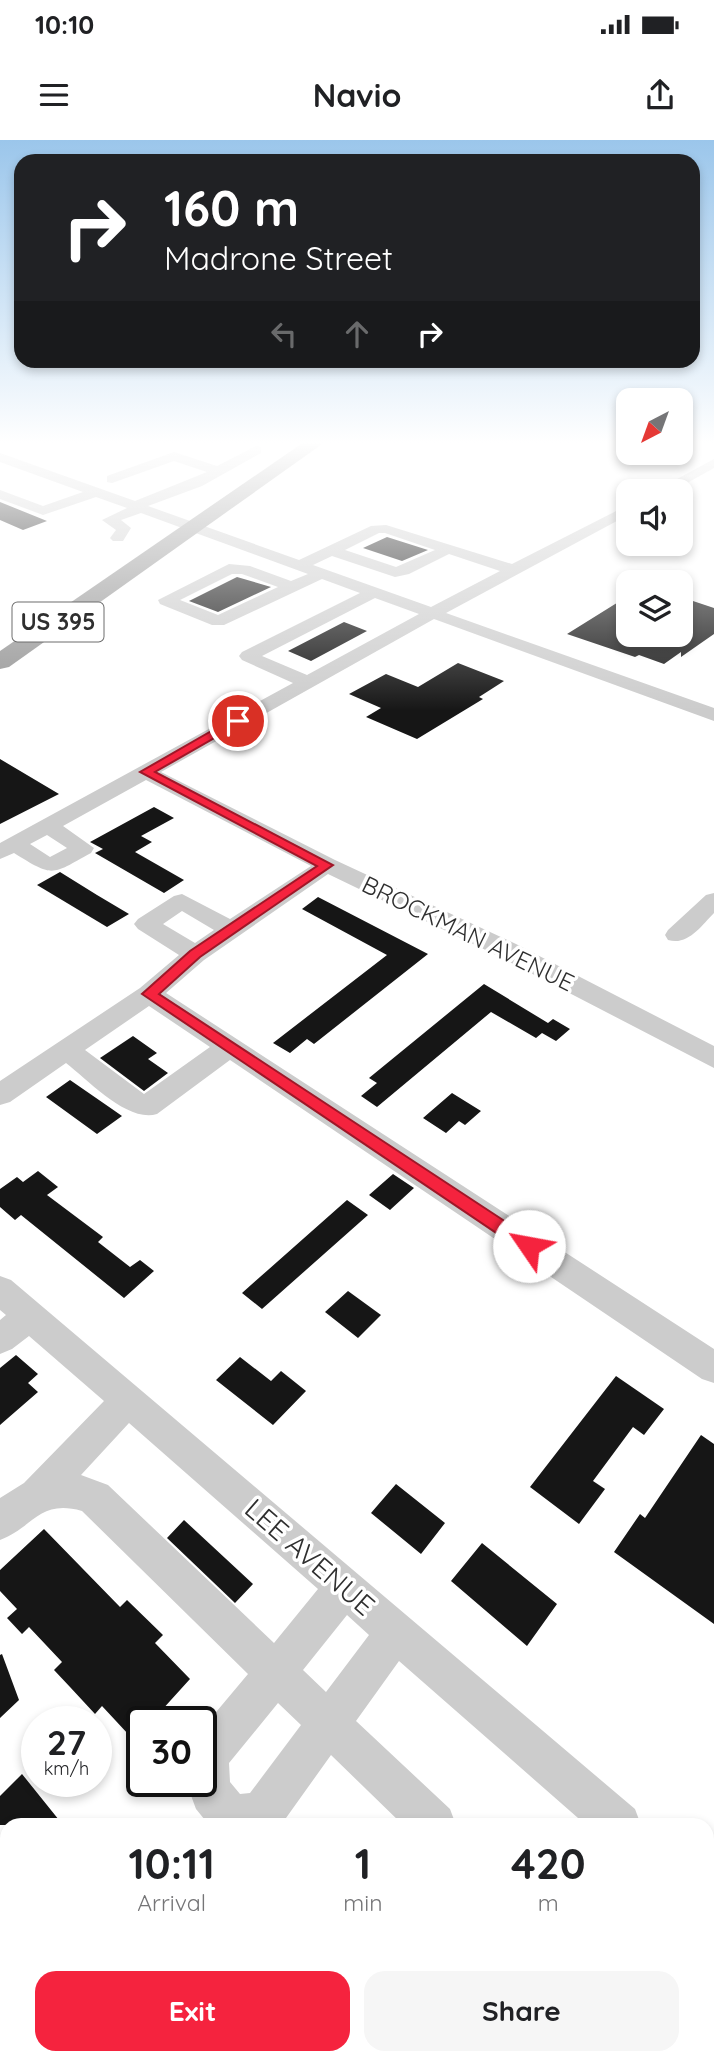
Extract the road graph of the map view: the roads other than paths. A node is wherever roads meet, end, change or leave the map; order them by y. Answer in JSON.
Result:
{"nodes":[{"id":1,"x":122,"y":532,"type":"edge"},
{"id":2,"x":187,"y":532,"type":"edge"},
{"id":3,"x":207,"y":532,"type":"edge"},
{"id":4,"x":370,"y":532,"type":"edge"},
{"id":5,"x":395,"y":532,"type":"edge"},
{"id":6,"x":585,"y":532,"type":"edge"},
{"id":7,"x":118,"y":538,"type":"dead end"},
{"id":8,"x":450,"y":548,"type":"junction"},
{"id":9,"x":331,"y":550,"type":"junction"},
{"id":10,"x":298,"y":566,"type":"junction"},
{"id":11,"x":514,"y":570,"type":"junction"},
{"id":12,"x":320,"y":574,"type":"junction"},
{"id":13,"x":208,"y":579,"type":"junction"},
{"id":14,"x":292,"y":587,"type":"junction"},
{"id":15,"x":372,"y":593,"type":"junction"},
{"id":16,"x":263,"y":600,"type":"junction"},
{"id":17,"x":431,"y":614,"type":"junction"},
{"id":18,"x":0,"y":663,"type":"edge"},
{"id":19,"x":307,"y":682,"type":"junction"},
{"id":20,"x":714,"y":715,"type":"edge"},
{"id":21,"x":146,"y":772,"type":"junction"},
{"id":22,"x":47,"y":826,"type":"junction"},
{"id":23,"x":7,"y":848,"type":"edge"},
{"id":24,"x":327,"y":865,"type":"junction"},
{"id":25,"x":714,"y":900,"type":"edge"},
{"id":26,"x":231,"y":930,"type":"junction"},
{"id":27,"x":677,"y":935,"type":"dead end"},
{"id":28,"x":195,"y":954,"type":"junction"},
{"id":29,"x":149,"y":994,"type":"junction"},
{"id":30,"x":228,"y":1048,"type":"junction"},
{"id":31,"x":67,"y":1050,"type":"junction"},
{"id":32,"x":714,"y":1058,"type":"edge"},
{"id":33,"x":0,"y":1095,"type":"edge"},
{"id":34,"x":0,"y":1290,"type":"edge"},
{"id":35,"x":30,"y":1316,"type":"junction"},
{"id":36,"x":0,"y":1339,"type":"edge"},
{"id":37,"x":714,"y":1368,"type":"edge"},
{"id":38,"x":128,"y":1400,"type":"junction"},
{"id":39,"x":37,"y":1494,"type":"junction"},
{"id":40,"x":0,"y":1522,"type":"edge"},
{"id":41,"x":345,"y":1587,"type":"junction"},
{"id":42,"x":396,"y":1632,"type":"junction"},
{"id":43,"x":275,"y":1672,"type":"junction"},
{"id":44,"x":328,"y":1724,"type":"junction"},
{"id":45,"x":427,"y":1818,"type":"edge"},
{"id":46,"x":611,"y":1818,"type":"edge"}],
"edges":[{"from":1,"to":7,"type":"street"},
{"from":2,"to":18,"type":"highway","number":"US 395"},
{"from":3,"to":10,"type":"street"},
{"from":4,"to":9,"type":"street"},
{"from":5,"to":8,"type":"street"},
{"from":6,"to":11,"type":"street"},
{"from":8,"to":9,"type":"street"},
{"from":8,"to":11,"type":"street"},
{"from":9,"to":10,"type":"street"},
{"from":10,"to":12,"type":"street"},
{"from":11,"to":17,"type":"street"},
{"from":12,"to":14,"type":"street"},
{"from":12,"to":15,"type":"street"},
{"from":13,"to":14,"type":"street"},
{"from":13,"to":16,"type":"street"},
{"from":13,"to":16,"type":"street"},
{"from":14,"to":16,"type":"street"},
{"from":15,"to":17,"type":"street"},
{"from":15,"to":19,"type":"street"},
{"from":17,"to":19,"type":"street"},
{"from":17,"to":20,"type":"street"},
{"from":19,"to":21,"type":"street"},
{"from":21,"to":22,"type":"street"},
{"from":21,"to":24,"type":"street","name":"BROCKMAN AVENUE"},
{"from":22,"to":23,"type":"street"},
{"from":22,"to":23,"type":"street"},
{"from":24,"to":26,"type":"street"},
{"from":24,"to":32,"type":"street","name":"BROCKMAN AVENUE"},
{"from":25,"to":27,"type":"street"},
{"from":26,"to":28,"type":"street"},
{"from":26,"to":28,"type":"street"},
{"from":28,"to":29,"type":"street"},
{"from":29,"to":30,"type":"street"},
{"from":29,"to":31,"type":"street"},
{"from":30,"to":31,"type":"street"},
{"from":30,"to":37,"type":"street"},
{"from":31,"to":33,"type":"street"},
{"from":34,"to":35,"type":"street","name":"LEE AVENUE"},
{"from":35,"to":36,"type":"street"},
{"from":35,"to":38,"type":"street","name":"LEE AVENUE"},
{"from":38,"to":39,"type":"street"},
{"from":38,"to":41,"type":"street","name":"LEE AVENUE"},
{"from":39,"to":40,"type":"street"},
{"from":39,"to":43,"type":"street"},
{"from":41,"to":42,"type":"street","name":"LEE AVENUE"},
{"from":41,"to":43,"type":"street"},
{"from":42,"to":44,"type":"street"},
{"from":42,"to":46,"type":"street","name":"LEE AVENUE"},
{"from":43,"to":44,"type":"street"},
{"from":43,"to":44,"type":"street"},
{"from":44,"to":45,"type":"street"}]}
